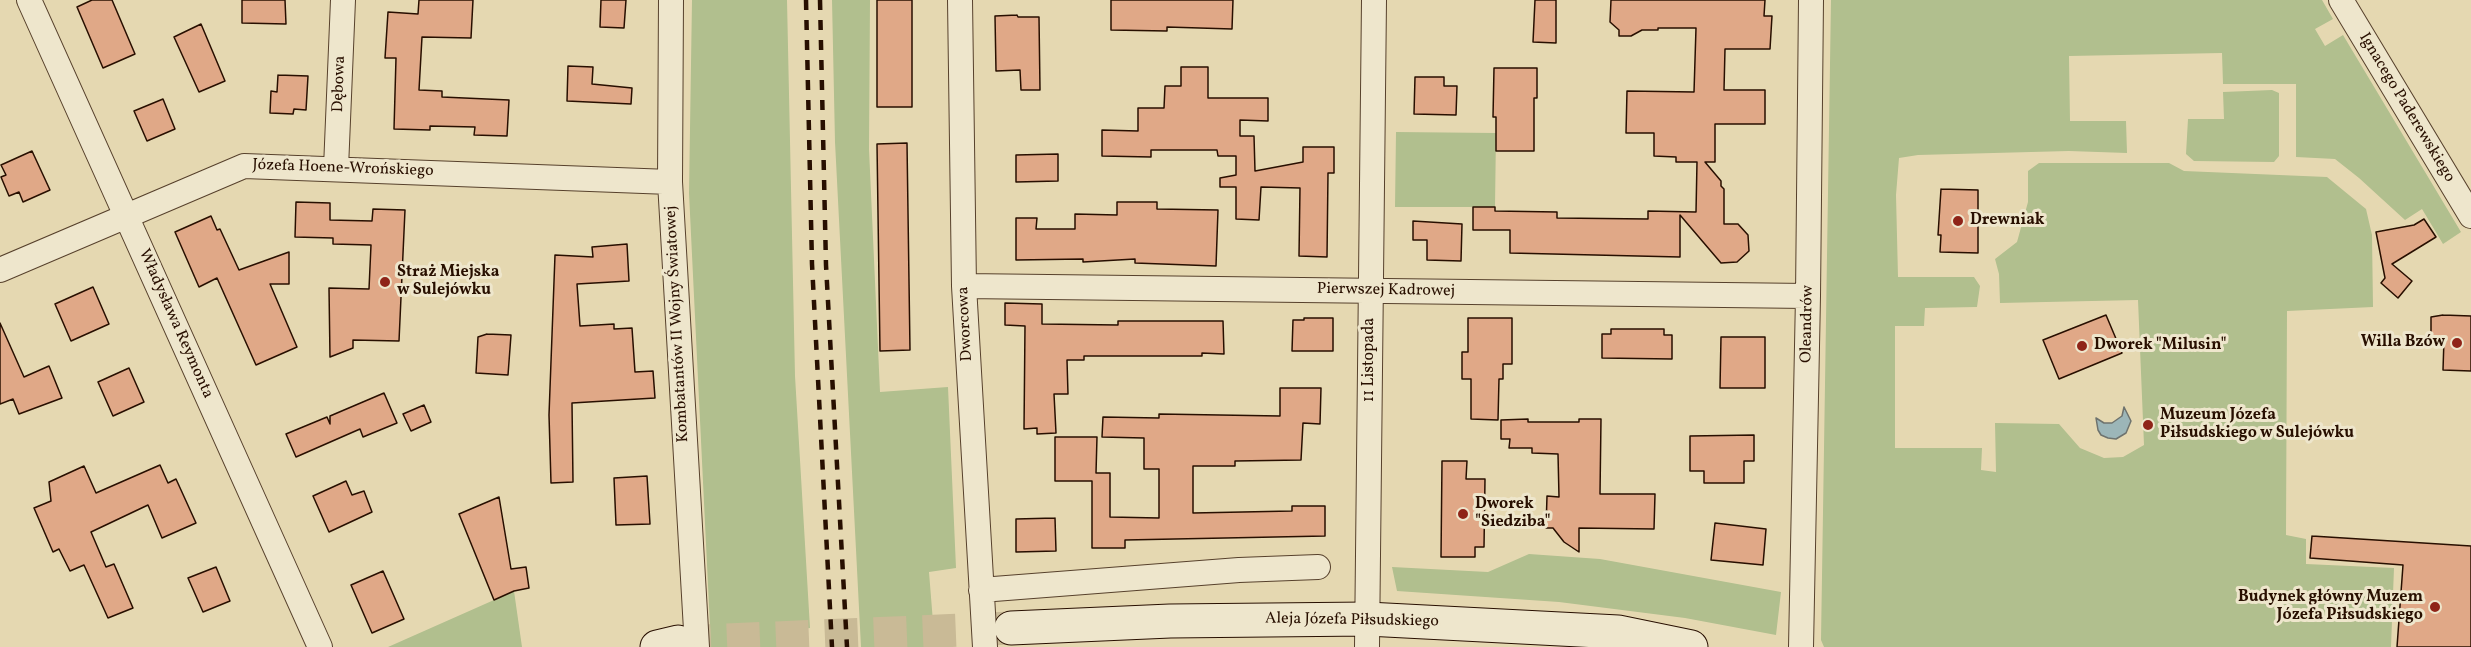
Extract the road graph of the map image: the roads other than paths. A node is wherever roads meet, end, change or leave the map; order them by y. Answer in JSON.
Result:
{"nodes":[{"id":1,"x":29,"y":0,"type":"edge"},
{"id":2,"x":343,"y":0,"type":"edge"},
{"id":3,"x":671,"y":0,"type":"edge"},
{"id":4,"x":960,"y":0,"type":"edge"},
{"id":5,"x":1374,"y":0,"type":"edge"},
{"id":6,"x":1810,"y":0,"type":"edge"},
{"id":7,"x":2341,"y":0,"type":"edge"},
{"id":8,"x":336,"y":168,"type":"junction"},
{"id":9,"x":670,"y":182,"type":"junction"},
{"id":10,"x":126,"y":216,"type":"junction"},
{"id":11,"x":2471,"y":216,"type":"edge"},
{"id":12,"x":0,"y":270,"type":"edge"},
{"id":13,"x":964,"y":286,"type":"junction"},
{"id":14,"x":1371,"y":290,"type":"junction"},
{"id":15,"x":1808,"y":296,"type":"junction"},
{"id":16,"x":1318,"y":567,"type":"dead end"},
{"id":17,"x":981,"y":590,"type":"junction"},
{"id":18,"x":1011,"y":628,"type":"tunnel mouth"},
{"id":19,"x":1367,"y":633,"type":"edge"},
{"id":20,"x":677,"y":645,"type":"edge"},
{"id":21,"x":320,"y":647,"type":"edge"},
{"id":22,"x":985,"y":647,"type":"edge"},
{"id":23,"x":1691,"y":647,"type":"edge"},
{"id":24,"x":1801,"y":647,"type":"edge"}],
"edges":[{"from":1,"to":10,"type":"street","name":"Władysława Reymonta"},
{"from":2,"to":8,"type":"street","name":"Dębowa"},
{"from":3,"to":9,"type":"street","name":"Kombatantów II Wojny Światowej"},
{"from":4,"to":13,"type":"street","name":"Dworcowa"},
{"from":5,"to":14,"type":"street","name":"11 Listopada"},
{"from":6,"to":15,"type":"street","name":"Oleandrów"},
{"from":7,"to":11,"type":"street","name":"Ignacego Paderewskiego"},
{"from":8,"to":9,"type":"street","name":"Józefa Hoene-Wrońskiego"},
{"from":8,"to":10,"type":"street","name":"Józefa Hoene-Wrońskiego"},
{"from":9,"to":20,"type":"street","name":"Kombatantów II Wojny Światowej"},
{"from":10,"to":12,"type":"street","name":"Józefa Hoene-Wrońskiego"},
{"from":10,"to":21,"type":"street","name":"Władysława Reymonta"},
{"from":13,"to":14,"type":"street","name":"Pierwszej Kadrowej"},
{"from":13,"to":17,"type":"street","name":"Dworcowa"},
{"from":14,"to":15,"type":"street","name":"Pierwszej Kadrowej"},
{"from":14,"to":19,"type":"street","name":"11 Listopada"},
{"from":15,"to":24,"type":"street","name":"Oleandrów"},
{"from":16,"to":17,"type":"street"},
{"from":17,"to":22,"type":"street","name":"Dworcowa"},
{"from":18,"to":19,"type":"main road","name":"Aleja Józefa Piłsudskiego"},
{"from":19,"to":23,"type":"main road","name":"Aleja Józefa Piłsudskiego"}]}
